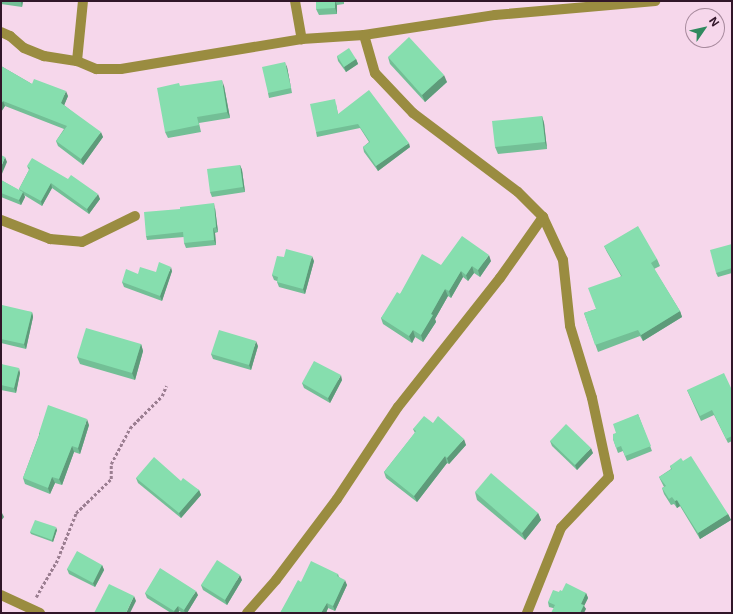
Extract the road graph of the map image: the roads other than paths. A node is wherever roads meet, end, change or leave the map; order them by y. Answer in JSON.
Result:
{"nodes":[{"id":1,"x":83,"y":1,"type":"edge"},
{"id":2,"x":295,"y":1,"type":"edge"},
{"id":3,"x":655,"y":1,"type":"edge"},
{"id":4,"x":1,"y":32,"type":"edge"},
{"id":5,"x":364,"y":35,"type":"junction"},
{"id":6,"x":302,"y":39,"type":"junction"},
{"id":7,"x":77,"y":61,"type":"junction"},
{"id":8,"x":135,"y":216,"type":"dead end"},
{"id":9,"x":543,"y":217,"type":"junction"},
{"id":10,"x":2,"y":224,"type":"edge"},
{"id":11,"x":1,"y":595,"type":"edge"},
{"id":12,"x":40,"y":613,"type":"edge"},
{"id":13,"x":247,"y":613,"type":"edge"},
{"id":14,"x":527,"y":613,"type":"edge"}],
"edges":[{"from":1,"to":7,"type":"street"},
{"from":2,"to":6,"type":"street"},
{"from":3,"to":5,"type":"street"},
{"from":4,"to":7,"type":"street"},
{"from":5,"to":6,"type":"street"},
{"from":5,"to":9,"type":"street"},
{"from":6,"to":7,"type":"street"},
{"from":8,"to":10,"type":"street"},
{"from":9,"to":13,"type":"street"},
{"from":9,"to":14,"type":"street"},
{"from":11,"to":12,"type":"street"}]}
